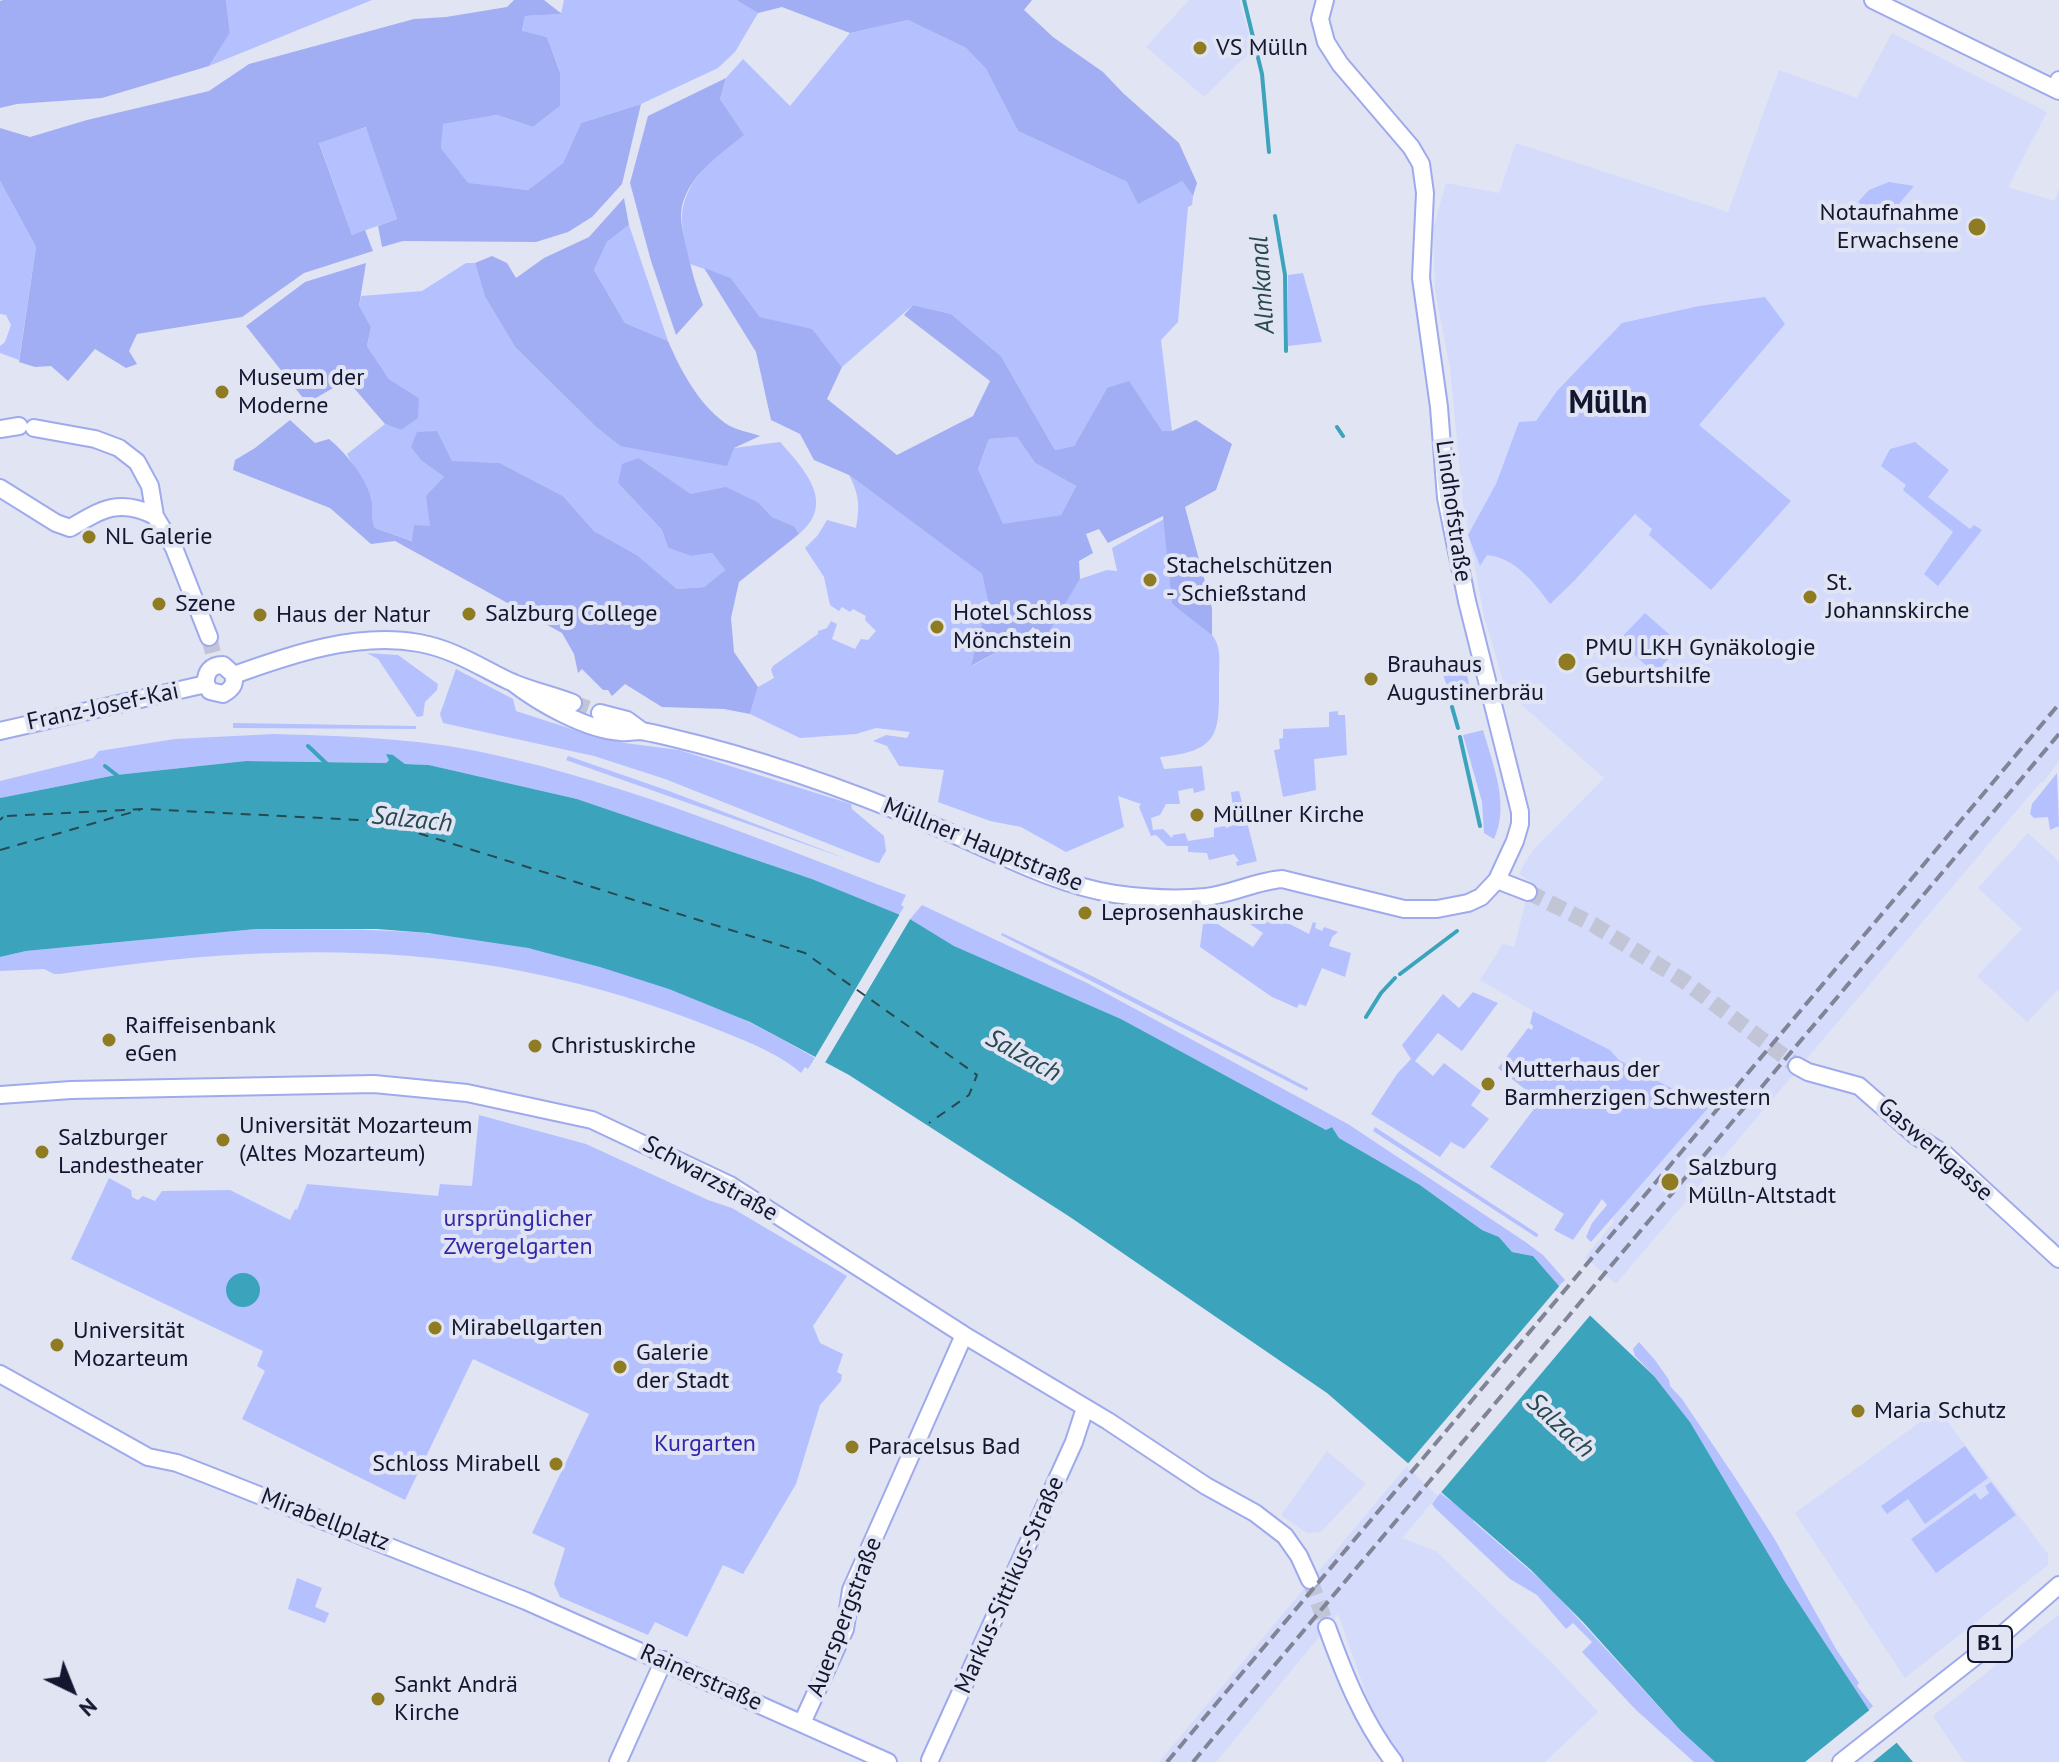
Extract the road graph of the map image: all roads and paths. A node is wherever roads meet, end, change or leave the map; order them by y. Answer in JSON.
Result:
{"nodes":[{"id":1,"x":1325,"y":0,"type":"edge"},
{"id":2,"x":1873,"y":0,"type":"edge"},
{"id":3,"x":2058,"y":87,"type":"edge"},
{"id":4,"x":0,"y":429,"type":"edge"},
{"id":5,"x":0,"y":488,"type":"edge"},
{"id":6,"x":155,"y":516,"type":"junction"},
{"id":7,"x":209,"y":637,"type":"tunnel mouth"},
{"id":8,"x":512,"y":682,"type":"junction"},
{"id":9,"x":573,"y":703,"type":"tunnel mouth"},
{"id":10,"x":600,"y":713,"type":"tunnel mouth"},
{"id":11,"x":0,"y":731,"type":"edge"},
{"id":12,"x":642,"y":731,"type":"junction"},
{"id":13,"x":1497,"y":880,"type":"junction"},
{"id":14,"x":1528,"y":892,"type":"tunnel mouth"},
{"id":15,"x":1797,"y":1066,"type":"tunnel mouth"},
{"id":16,"x":0,"y":1095,"type":"edge"},
{"id":17,"x":2059,"y":1259,"type":"edge"},
{"id":18,"x":964,"y":1335,"type":"junction"},
{"id":19,"x":0,"y":1374,"type":"edge"},
{"id":20,"x":1085,"y":1408,"type":"junction"},
{"id":21,"x":1310,"y":1580,"type":"tunnel mouth"},
{"id":22,"x":2059,"y":1585,"type":"edge"},
{"id":23,"x":512,"y":1596,"type":"joint"},
{"id":24,"x":1327,"y":1627,"type":"tunnel mouth"},
{"id":25,"x":664,"y":1660,"type":"junction"},
{"id":26,"x":802,"y":1723,"type":"junction"},
{"id":27,"x":928,"y":1761,"type":"edge"},
{"id":28,"x":618,"y":1762,"type":"edge"},
{"id":29,"x":888,"y":1762,"type":"edge"},
{"id":30,"x":1394,"y":1762,"type":"edge"},
{"id":31,"x":1841,"y":1762,"type":"edge"}],
"edges":[{"from":1,"to":13,"type":"street","name":"Lindhofstraße"},
{"from":2,"to":3,"type":"street"},
{"from":4,"to":6,"type":"street"},
{"from":5,"to":6,"type":"street"},
{"from":6,"to":7,"type":"street"},
{"from":8,"to":9,"type":"street"},
{"from":8,"to":11,"type":"street","name":"Franz-Josef-Kai"},
{"from":8,"to":12,"type":"street","name":"Müllner Hauptstraße"},
{"from":10,"to":12,"type":"street","name":"Müllner Hauptstraße"},
{"from":12,"to":13,"type":"street","name":"Müllner Hauptstraße"},
{"from":13,"to":14,"type":"street"},
{"from":15,"to":17,"type":"street","name":"Gaswerkgasse"},
{"from":16,"to":18,"type":"street","name":"Schwarzstraße"},
{"from":18,"to":20,"type":"street","name":"Schwarzstraße"},
{"from":18,"to":26,"type":"street","name":"Auerspergstraße"},
{"from":19,"to":23,"type":"street","name":"Mirabellplatz"},
{"from":20,"to":21,"type":"street","name":"Schwarzstraße"},
{"from":20,"to":27,"type":"street","name":"Markus-Sittikus-Straße"},
{"from":22,"to":31,"type":"street","number":"B1"},
{"from":23,"to":25,"type":"street","name":"Rainerstraße"},
{"from":24,"to":30,"type":"street"},
{"from":25,"to":26,"type":"street","name":"Rainerstraße"},
{"from":25,"to":28,"type":"street"},
{"from":26,"to":29,"type":"street","name":"Rainerstraße"}]}
